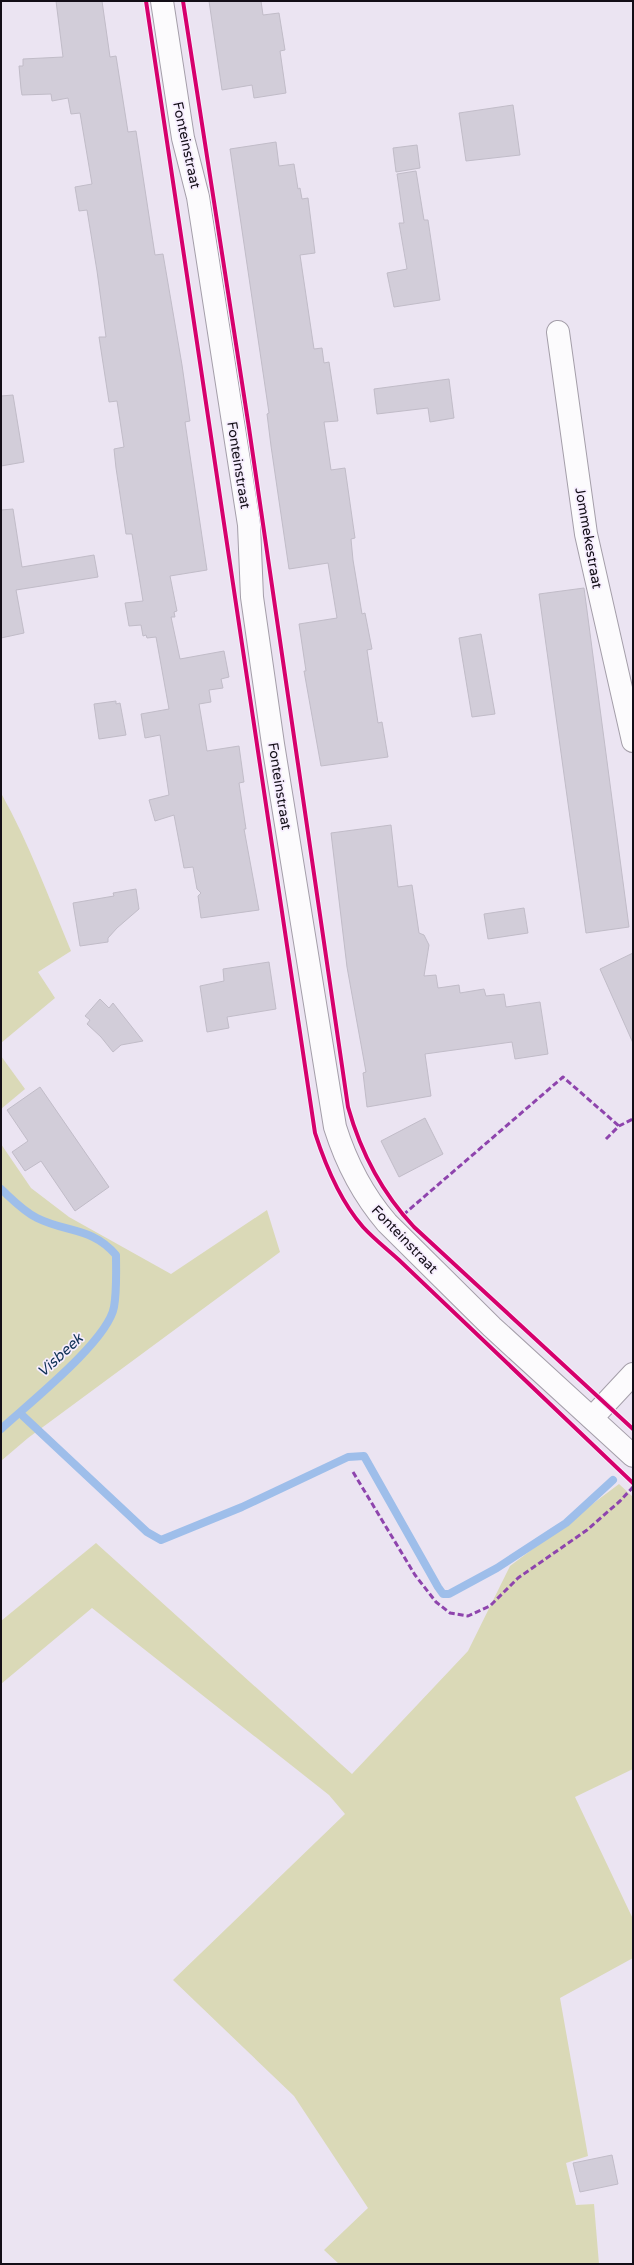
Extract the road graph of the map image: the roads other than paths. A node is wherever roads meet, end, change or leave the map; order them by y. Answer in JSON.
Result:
{"nodes":[{"id":1,"x":162,"y":1,"type":"edge"},
{"id":2,"x":558,"y":332,"type":"dead end"},
{"id":3,"x":626,"y":686,"type":"edge"},
{"id":4,"x":633,"y":742,"type":"edge"},
{"id":5,"x":633,"y":1374,"type":"edge"},
{"id":6,"x":592,"y":1418,"type":"junction"},
{"id":7,"x":633,"y":1456,"type":"edge"}],
"edges":[{"from":1,"to":6,"type":"street","name":"Fonteinstraat"},
{"from":2,"to":3,"type":"street","name":"Jommekestraat"},
{"from":3,"to":4,"type":"street","name":"Jommekestraat"},
{"from":5,"to":6,"type":"street"},
{"from":6,"to":7,"type":"street","name":"Fonteinstraat"}]}
